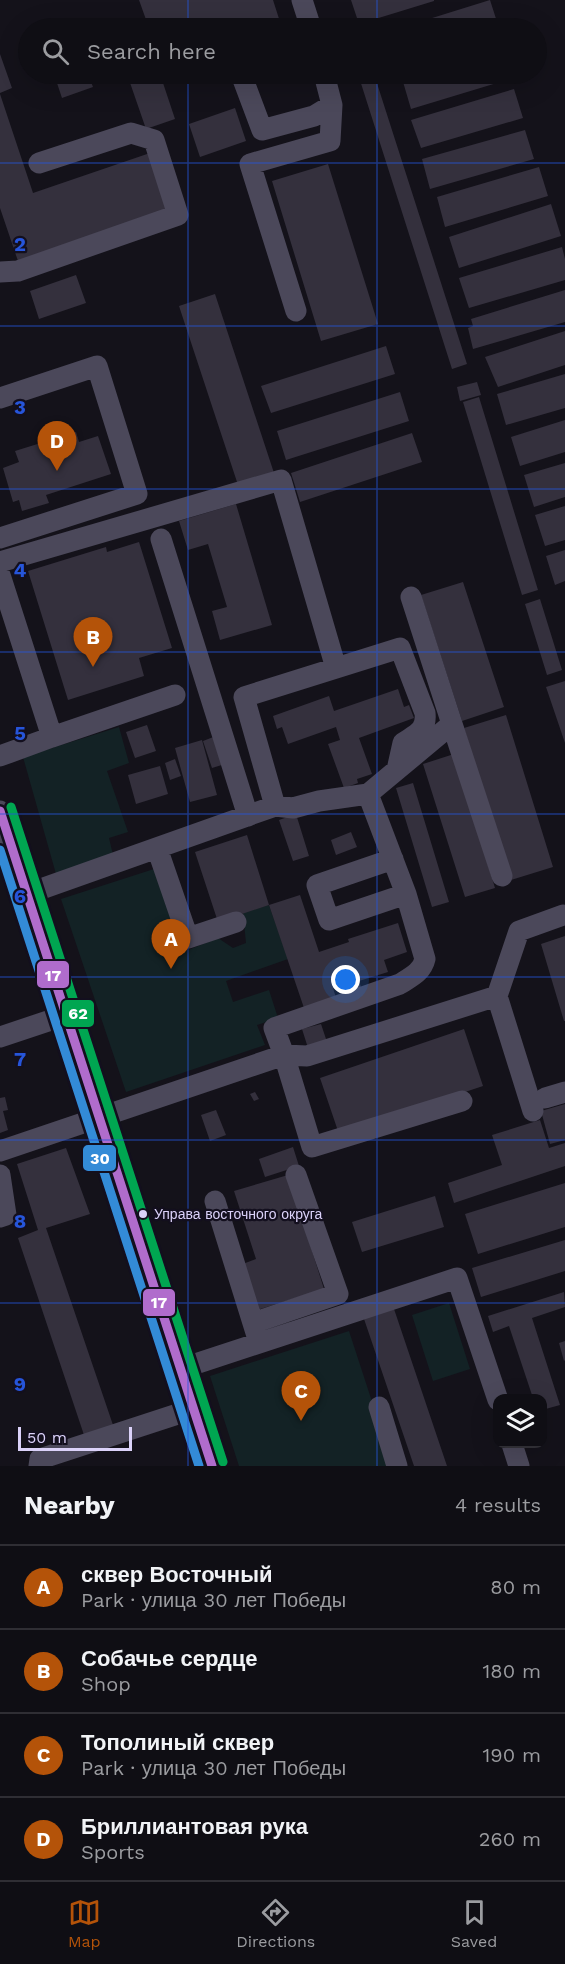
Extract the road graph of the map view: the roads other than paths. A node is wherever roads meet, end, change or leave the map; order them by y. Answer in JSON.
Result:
{"nodes":[{"id":1,"x":302,"y":0,"type":"edge"},
{"id":2,"x":308,"y":18,"type":"edge"},
{"id":3,"x":245,"y":84,"type":"edge"},
{"id":4,"x":327,"y":84,"type":"edge"},
{"id":5,"x":332,"y":105,"type":"junction"},
{"id":6,"x":39,"y":163,"type":"dead end"},
{"id":7,"x":0,"y":272,"type":"edge"},
{"id":8,"x":296,"y":310,"type":"dead end"},
{"id":9,"x":0,"y":398,"type":"edge"},
{"id":10,"x":0,"y":538,"type":"edge"},
{"id":11,"x":161,"y":539,"type":"dead end"},
{"id":12,"x":0,"y":562,"type":"edge"},
{"id":13,"x":0,"y":575,"type":"edge"},
{"id":14,"x":411,"y":597,"type":"dead end"},
{"id":15,"x":336,"y":668,"type":"junction"},
{"id":16,"x":175,"y":695,"type":"dead end"},
{"id":17,"x":452,"y":724,"type":"junction"},
{"id":18,"x":52,"y":737,"type":"junction"},
{"id":19,"x":0,"y":756,"type":"edge"},
{"id":20,"x":397,"y":770,"type":"junction"},
{"id":21,"x":368,"y":794,"type":"junction"},
{"id":22,"x":275,"y":806,"type":"junction"},
{"id":23,"x":0,"y":811,"type":"edge"},
{"id":24,"x":249,"y":816,"type":"junction"},
{"id":25,"x":157,"y":848,"type":"junction"},
{"id":26,"x":393,"y":859,"type":"junction"},
{"id":27,"x":502,"y":876,"type":"dead end"},
{"id":28,"x":27,"y":894,"type":"junction"},
{"id":29,"x":406,"y":894,"type":"junction"},
{"id":30,"x":563,"y":915,"type":"dead end"},
{"id":31,"x":236,"y":922,"type":"dead end"},
{"id":32,"x":497,"y":996,"type":"junction"},
{"id":33,"x":66,"y":1015,"type":"junction"},
{"id":34,"x":0,"y":1037,"type":"edge"},
{"id":35,"x":284,"y":1055,"type":"junction"},
{"id":36,"x":565,"y":1092,"type":"edge"},
{"id":37,"x":462,"y":1101,"type":"dead end"},
{"id":38,"x":99,"y":1119,"type":"junction"},
{"id":39,"x":0,"y":1151,"type":"edge"},
{"id":40,"x":0,"y":1175,"type":"edge"},
{"id":41,"x":296,"y":1175,"type":"dead end"},
{"id":42,"x":215,"y":1201,"type":"dead end"},
{"id":43,"x":0,"y":1217,"type":"edge"},
{"id":44,"x":256,"y":1333,"type":"junction"},
{"id":45,"x":180,"y":1369,"type":"junction"},
{"id":46,"x":496,"y":1394,"type":"edge"},
{"id":47,"x":379,"y":1407,"type":"dead end"},
{"id":48,"x":193,"y":1409,"type":"junction"},
{"id":49,"x":514,"y":1448,"type":"edge"},
{"id":50,"x":39,"y":1466,"type":"edge"},
{"id":51,"x":212,"y":1466,"type":"edge"},
{"id":52,"x":397,"y":1466,"type":"edge"},
{"id":53,"x":519,"y":1466,"type":"edge"}],
"edges":[{"from":1,"to":2,"type":"street"},
{"from":3,"to":5,"type":"street"},
{"from":4,"to":5,"type":"street"},
{"from":5,"to":8,"type":"street"},
{"from":6,"to":7,"type":"street"},
{"from":9,"to":10,"type":"street"},
{"from":11,"to":24,"type":"street"},
{"from":12,"to":15,"type":"street"},
{"from":13,"to":18,"type":"street"},
{"from":14,"to":17,"type":"street"},
{"from":15,"to":20,"type":"street"},
{"from":15,"to":22,"type":"street"},
{"from":16,"to":18,"type":"street"},
{"from":17,"to":20,"type":"street"},
{"from":17,"to":27,"type":"street"},
{"from":18,"to":19,"type":"street"},
{"from":20,"to":21,"type":"street"},
{"from":21,"to":22,"type":"street"},
{"from":21,"to":26,"type":"street"},
{"from":22,"to":24,"type":"street"},
{"from":23,"to":28,"type":"street"},
{"from":24,"to":25,"type":"street"},
{"from":25,"to":28,"type":"street"},
{"from":25,"to":31,"type":"street"},
{"from":26,"to":29,"type":"street"},
{"from":26,"to":29,"type":"street"},
{"from":28,"to":33,"type":"street"},
{"from":29,"to":35,"type":"street"},
{"from":30,"to":32,"type":"street"},
{"from":32,"to":35,"type":"street"},
{"from":32,"to":36,"type":"street"},
{"from":33,"to":34,"type":"street"},
{"from":33,"to":38,"type":"street"},
{"from":35,"to":37,"type":"street"},
{"from":35,"to":38,"type":"street"},
{"from":38,"to":39,"type":"street"},
{"from":38,"to":45,"type":"street"},
{"from":40,"to":43,"type":"street"},
{"from":41,"to":44,"type":"street"},
{"from":42,"to":44,"type":"street"},
{"from":44,"to":45,"type":"street"},
{"from":44,"to":46,"type":"street"},
{"from":45,"to":48,"type":"street"},
{"from":47,"to":52,"type":"street"},
{"from":48,"to":50,"type":"street"},
{"from":48,"to":51,"type":"street"},
{"from":49,"to":53,"type":"street"}]}
